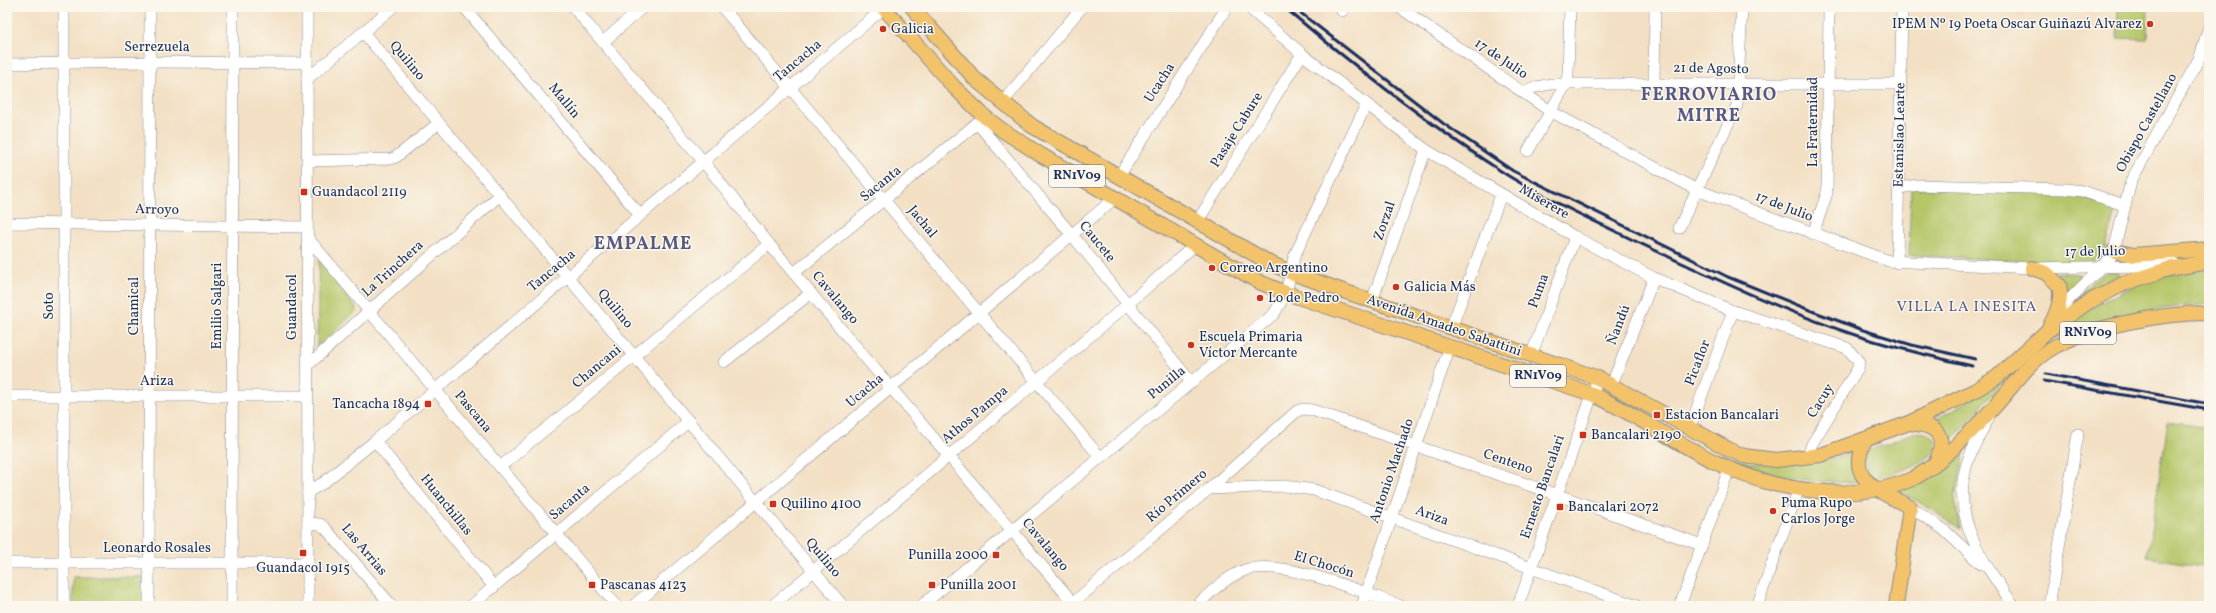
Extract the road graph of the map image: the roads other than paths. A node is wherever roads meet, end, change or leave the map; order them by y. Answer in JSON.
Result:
{"nodes":[{"id":1,"x":64,"y":7,"type":"edge"},
{"id":2,"x":150,"y":7,"type":"edge"},
{"id":3,"x":232,"y":7,"type":"edge"},
{"id":4,"x":307,"y":7,"type":"edge"},
{"id":5,"x":393,"y":7,"type":"edge"},
{"id":6,"x":464,"y":7,"type":"edge"},
{"id":7,"x":574,"y":7,"type":"edge"},
{"id":8,"x":643,"y":7,"type":"edge"},
{"id":9,"x":722,"y":7,"type":"edge"},
{"id":10,"x":884,"y":7,"type":"edge"},
{"id":11,"x":912,"y":7,"type":"edge"},
{"id":12,"x":1082,"y":7,"type":"edge"},
{"id":13,"x":1227,"y":7,"type":"edge"},
{"id":14,"x":1248,"y":7,"type":"edge"},
{"id":15,"x":1399,"y":7,"type":"edge"},
{"id":16,"x":1570,"y":7,"type":"edge"},
{"id":17,"x":1655,"y":7,"type":"edge"},
{"id":18,"x":1742,"y":7,"type":"edge"},
{"id":19,"x":1829,"y":7,"type":"edge"},
{"id":20,"x":1902,"y":7,"type":"edge"},
{"id":21,"x":2209,"y":26,"type":"edge"},
{"id":22,"x":363,"y":32,"type":"junction"},
{"id":23,"x":603,"y":42,"type":"junction"},
{"id":24,"x":1302,"y":54,"type":"junction"},
{"id":25,"x":150,"y":62,"type":"junction"},
{"id":26,"x":232,"y":62,"type":"junction"},
{"id":27,"x":64,"y":63,"type":"junction"},
{"id":28,"x":307,"y":63,"type":"junction"},
{"id":29,"x":7,"y":64,"type":"edge"},
{"id":30,"x":307,"y":80,"type":"junction"},
{"id":31,"x":1654,"y":83,"type":"junction"},
{"id":32,"x":1566,"y":84,"type":"junction"},
{"id":33,"x":1739,"y":84,"type":"junction"},
{"id":34,"x":1828,"y":84,"type":"junction"},
{"id":35,"x":1900,"y":84,"type":"junction"},
{"id":36,"x":790,"y":88,"type":"junction"},
{"id":37,"x":1524,"y":92,"type":"junction"},
{"id":38,"x":1002,"y":103,"type":"junction"},
{"id":39,"x":1366,"y":105,"type":"junction"},
{"id":40,"x":1550,"y":111,"type":"junction"},
{"id":41,"x":981,"y":120,"type":"junction"},
{"id":42,"x":439,"y":123,"type":"junction"},
{"id":43,"x":1426,"y":150,"type":"junction"},
{"id":44,"x":1528,"y":150,"type":"dead end"},
{"id":45,"x":306,"y":161,"type":"junction"},
{"id":46,"x":703,"y":161,"type":"junction"},
{"id":47,"x":1119,"y":176,"type":"junction"},
{"id":48,"x":1899,"y":188,"type":"junction"},
{"id":49,"x":1697,"y":190,"type":"junction"},
{"id":50,"x":500,"y":195,"type":"junction"},
{"id":51,"x":1501,"y":195,"type":"junction"},
{"id":52,"x":1115,"y":198,"type":"junction"},
{"id":53,"x":885,"y":201,"type":"junction"},
{"id":54,"x":2124,"y":205,"type":"junction"},
{"id":55,"x":640,"y":215,"type":"junction"},
{"id":56,"x":1196,"y":222,"type":"junction"},
{"id":57,"x":7,"y":223,"type":"edge"},
{"id":58,"x":64,"y":224,"type":"junction"},
{"id":59,"x":149,"y":225,"type":"junction"},
{"id":60,"x":232,"y":226,"type":"junction"},
{"id":61,"x":1679,"y":228,"type":"dead end"},
{"id":62,"x":307,"y":232,"type":"junction"},
{"id":63,"x":1814,"y":234,"type":"junction"},
{"id":64,"x":1072,"y":235,"type":"junction"},
{"id":65,"x":1575,"y":237,"type":"junction"},
{"id":66,"x":769,"y":244,"type":"junction"},
{"id":67,"x":1196,"y":244,"type":"junction"},
{"id":68,"x":2209,"y":249,"type":"edge"},
{"id":69,"x":2114,"y":251,"type":"junction"},
{"id":70,"x":1897,"y":262,"type":"junction"},
{"id":71,"x":2209,"y":262,"type":"edge"},
{"id":72,"x":2032,"y":268,"type":"junction"},
{"id":73,"x":2101,"y":268,"type":"junction"},
{"id":74,"x":794,"y":273,"type":"junction"},
{"id":75,"x":1292,"y":273,"type":"junction"},
{"id":76,"x":568,"y":277,"type":"junction"},
{"id":77,"x":1654,"y":278,"type":"junction"},
{"id":78,"x":811,"y":293,"type":"junction"},
{"id":79,"x":1286,"y":293,"type":"junction"},
{"id":80,"x":1372,"y":301,"type":"junction"},
{"id":81,"x":1128,"y":304,"type":"junction"},
{"id":82,"x":369,"y":311,"type":"junction"},
{"id":83,"x":1734,"y":311,"type":"junction"},
{"id":84,"x":2058,"y":311,"type":"junction"},
{"id":85,"x":2209,"y":313,"type":"edge"},
{"id":86,"x":980,"y":314,"type":"junction"},
{"id":87,"x":1451,"y":328,"type":"junction"},
{"id":88,"x":2047,"y":331,"type":"junction"},
{"id":89,"x":1450,"y":346,"type":"junction"},
{"id":90,"x":634,"y":356,"type":"junction"},
{"id":91,"x":1531,"y":356,"type":"junction"},
{"id":92,"x":724,"y":362,"type":"dead end"},
{"id":93,"x":1859,"y":362,"type":"joint"},
{"id":94,"x":307,"y":366,"type":"junction"},
{"id":95,"x":1598,"y":378,"type":"junction"},
{"id":96,"x":1037,"y":382,"type":"junction"},
{"id":97,"x":1191,"y":382,"type":"junction"},
{"id":98,"x":1612,"y":384,"type":"junction"},
{"id":99,"x":892,"y":388,"type":"junction"},
{"id":100,"x":435,"y":390,"type":"junction"},
{"id":101,"x":1592,"y":394,"type":"junction"},
{"id":102,"x":7,"y":396,"type":"edge"},
{"id":103,"x":64,"y":396,"type":"junction"},
{"id":104,"x":149,"y":396,"type":"junction"},
{"id":105,"x":232,"y":396,"type":"junction"},
{"id":106,"x":307,"y":396,"type":"junction"},
{"id":107,"x":1994,"y":407,"type":"junction"},
{"id":108,"x":1303,"y":409,"type":"joint"},
{"id":109,"x":689,"y":422,"type":"junction"},
{"id":110,"x":1909,"y":423,"type":"junction"},
{"id":111,"x":1690,"y":427,"type":"junction"},
{"id":112,"x":2078,"y":434,"type":"dead end"},
{"id":113,"x":1865,"y":440,"type":"junction"},
{"id":114,"x":375,"y":441,"type":"junction"},
{"id":115,"x":1417,"y":446,"type":"junction"},
{"id":116,"x":950,"y":456,"type":"junction"},
{"id":117,"x":1100,"y":457,"type":"junction"},
{"id":118,"x":1808,"y":457,"type":"junction"},
{"id":119,"x":1935,"y":464,"type":"junction"},
{"id":120,"x":500,"y":467,"type":"junction"},
{"id":121,"x":1729,"y":469,"type":"junction"},
{"id":122,"x":1799,"y":488,"type":"junction"},
{"id":123,"x":1209,"y":489,"type":"junction"},
{"id":124,"x":1878,"y":489,"type":"junction"},
{"id":125,"x":308,"y":492,"type":"junction"},
{"id":126,"x":1556,"y":495,"type":"junction"},
{"id":127,"x":756,"y":502,"type":"junction"},
{"id":128,"x":1910,"y":507,"type":"junction"},
{"id":129,"x":1393,"y":518,"type":"junction"},
{"id":130,"x":308,"y":522,"type":"junction"},
{"id":131,"x":1013,"y":530,"type":"junction"},
{"id":132,"x":556,"y":534,"type":"junction"},
{"id":133,"x":1702,"y":545,"type":"junction"},
{"id":134,"x":7,"y":563,"type":"edge"},
{"id":135,"x":64,"y":563,"type":"junction"},
{"id":136,"x":149,"y":563,"type":"junction"},
{"id":137,"x":232,"y":563,"type":"junction"},
{"id":138,"x":308,"y":563,"type":"junction"},
{"id":139,"x":1531,"y":568,"type":"junction"},
{"id":140,"x":814,"y":571,"type":"junction"},
{"id":141,"x":1992,"y":574,"type":"junction"},
{"id":142,"x":494,"y":587,"type":"junction"},
{"id":143,"x":1366,"y":594,"type":"junction"},
{"id":144,"x":1073,"y":605,"type":"edge"},
{"id":145,"x":64,"y":606,"type":"edge"},
{"id":146,"x":149,"y":606,"type":"edge"},
{"id":147,"x":232,"y":606,"type":"edge"},
{"id":148,"x":308,"y":606,"type":"edge"},
{"id":149,"x":392,"y":606,"type":"edge"},
{"id":150,"x":471,"y":606,"type":"edge"},
{"id":151,"x":616,"y":606,"type":"edge"},
{"id":152,"x":633,"y":606,"type":"edge"},
{"id":153,"x":772,"y":606,"type":"edge"},
{"id":154,"x":843,"y":606,"type":"edge"},
{"id":155,"x":921,"y":606,"type":"edge"},
{"id":156,"x":1196,"y":606,"type":"edge"},
{"id":157,"x":1362,"y":606,"type":"edge"},
{"id":158,"x":1401,"y":606,"type":"edge"},
{"id":159,"x":1518,"y":606,"type":"edge"},
{"id":160,"x":1638,"y":606,"type":"edge"},
{"id":161,"x":1680,"y":606,"type":"edge"},
{"id":162,"x":1757,"y":606,"type":"edge"},
{"id":163,"x":1896,"y":606,"type":"edge"},
{"id":164,"x":2014,"y":606,"type":"edge"},
{"id":165,"x":2049,"y":606,"type":"edge"}],
"edges":[{"from":1,"to":27,"type":"street","name":"Soto"},
{"from":2,"to":25,"type":"street","name":"Chamical"},
{"from":3,"to":26,"type":"street","name":"Emilio Salgari"},
{"from":4,"to":28,"type":"street","name":"Guandacol"},
{"from":5,"to":22,"type":"street"},
{"from":6,"to":55,"type":"street","name":"Mallín"},
{"from":7,"to":23,"type":"street","name":"Cavalango"},
{"from":8,"to":23,"type":"street"},
{"from":9,"to":36,"type":"street","name":"Jachal"},
{"from":10,"to":36,"type":"street","name":"Tancacha"},
{"from":10,"to":41,"type":"main road","name":"Avenida Amadeo Sabattini","number":"RN1V09"},
{"from":11,"to":38,"type":"main road","name":"Avenida Amadeo Sabattini","number":"RN1V09"},
{"from":12,"to":38,"type":"street"},
{"from":13,"to":47,"type":"street","name":"Ucacha"},
{"from":14,"to":24,"type":"street","name":"Miserere"},
{"from":15,"to":37,"type":"street","name":"17 de Julio"},
{"from":16,"to":32,"type":"street"},
{"from":17,"to":31,"type":"street"},
{"from":18,"to":33,"type":"street"},
{"from":19,"to":34,"type":"street","name":"La Fraternidad"},
{"from":20,"to":35,"type":"street","name":"Estanislao Learte"},
{"from":21,"to":54,"type":"street","name":"Obispo Castellano"},
{"from":22,"to":30,"type":"street"},
{"from":22,"to":42,"type":"street","name":"Quilino"},
{"from":23,"to":46,"type":"street","name":"Cavalango"},
{"from":24,"to":39,"type":"street","name":"Miserere"},
{"from":24,"to":56,"type":"street","name":"Pasaje Cabure"},
{"from":25,"to":26,"type":"street","name":"Serrezuela"},
{"from":25,"to":27,"type":"street","name":"Serrezuela"},
{"from":25,"to":59,"type":"street","name":"Chamical"},
{"from":26,"to":28,"type":"street","name":"Serrezuela"},
{"from":26,"to":60,"type":"street","name":"Emilio Salgari"},
{"from":27,"to":29,"type":"street","name":"Serrezuela"},
{"from":27,"to":58,"type":"street","name":"Soto"},
{"from":28,"to":30,"type":"street","name":"Guandacol"},
{"from":30,"to":45,"type":"street","name":"Guandacol"},
{"from":31,"to":32,"type":"street","name":"21 de Agosto"},
{"from":31,"to":33,"type":"street","name":"21 de Agosto"},
{"from":32,"to":37,"type":"street","name":"21 de Agosto"},
{"from":32,"to":40,"type":"street"},
{"from":33,"to":34,"type":"street","name":"21 de Agosto"},
{"from":33,"to":49,"type":"street"},
{"from":34,"to":35,"type":"street","name":"21 de Agosto"},
{"from":34,"to":63,"type":"street","name":"La Fraternidad"},
{"from":35,"to":48,"type":"street","name":"Estanislao Learte"},
{"from":36,"to":46,"type":"street","name":"Tancacha"},
{"from":36,"to":53,"type":"street","name":"Jachal"},
{"from":37,"to":40,"type":"street","name":"17 de Julio"},
{"from":38,"to":47,"type":"main road","name":"Avenida Amadeo Sabattini","number":"RN1V09"},
{"from":39,"to":43,"type":"street","name":"Miserere"},
{"from":39,"to":75,"type":"street","name":"Punilla"},
{"from":40,"to":44,"type":"street"},
{"from":40,"to":49,"type":"street","name":"17 de Julio"},
{"from":41,"to":52,"type":"main road","name":"Avenida Amadeo Sabattini","number":"RN1V09"},
{"from":41,"to":53,"type":"street","name":"Sacanta"},
{"from":41,"to":64,"type":"street","name":"Caucete"},
{"from":42,"to":45,"type":"street"},
{"from":42,"to":50,"type":"street","name":"Quilino"},
{"from":43,"to":51,"type":"street","name":"Miserere"},
{"from":43,"to":80,"type":"street","name":"Zorzal"},
{"from":45,"to":62,"type":"street","name":"Guandacol"},
{"from":46,"to":55,"type":"street","name":"Tancacha"},
{"from":46,"to":66,"type":"street","name":"Cavalango"},
{"from":47,"to":56,"type":"main road","name":"Avenida Amadeo Sabattini","number":"RN1V09"},
{"from":48,"to":54,"type":"street"},
{"from":48,"to":70,"type":"street","name":"Estanislao Learte"},
{"from":49,"to":61,"type":"street"},
{"from":49,"to":63,"type":"street","name":"17 de Julio"},
{"from":50,"to":76,"type":"street","name":"Quilino"},
{"from":50,"to":82,"type":"street","name":"La Trinchera"},
{"from":51,"to":65,"type":"street","name":"Miserere"},
{"from":51,"to":87,"type":"street"},
{"from":52,"to":64,"type":"street","name":"Ucacha"},
{"from":52,"to":67,"type":"main road","name":"Avenida Amadeo Sabattini","number":"RN1V09"},
{"from":53,"to":74,"type":"street","name":"Sacanta"},
{"from":53,"to":86,"type":"street","name":"Jachal"},
{"from":54,"to":69,"type":"street","name":"Obispo Castellano"},
{"from":55,"to":76,"type":"street","name":"Tancacha"},
{"from":56,"to":75,"type":"main road","name":"Avenida Amadeo Sabattini","number":"RN1V09"},
{"from":57,"to":58,"type":"street","name":"Arroyo"},
{"from":58,"to":59,"type":"street","name":"Arroyo"},
{"from":58,"to":103,"type":"street","name":"Soto"},
{"from":59,"to":60,"type":"street","name":"Arroyo"},
{"from":59,"to":104,"type":"street","name":"Chamical"},
{"from":60,"to":62,"type":"street","name":"Arroyo"},
{"from":60,"to":105,"type":"street","name":"Emilio Salgari"},
{"from":62,"to":82,"type":"street","name":"Pascana"},
{"from":62,"to":94,"type":"street","name":"Guandacol"},
{"from":63,"to":70,"type":"street","name":"17 de Julio"},
{"from":64,"to":81,"type":"street","name":"Caucete"},
{"from":64,"to":86,"type":"street","name":"Ucacha"},
{"from":65,"to":77,"type":"street","name":"Miserere"},
{"from":65,"to":91,"type":"street","name":"Puma"},
{"from":66,"to":74,"type":"street","name":"Cavalango"},
{"from":66,"to":90,"type":"street","name":"Chancani"},
{"from":67,"to":79,"type":"main road","name":"Avenida Amadeo Sabattini","number":"RN1V09"},
{"from":67,"to":81,"type":"street","name":"Athos Pampa"},
{"from":68,"to":69,"type":"main road"},
{"from":69,"to":73,"type":"street","name":"Obispo Castellano"},
{"from":70,"to":72,"type":"street","name":"17 de Julio"},
{"from":71,"to":73,"type":"street","name":"17 de Julio"},
{"from":71,"to":88,"type":"main road","name":"Avenida Amadeo Sabattini","number":"RN1V09"},
{"from":72,"to":73,"type":"street","name":"17 de Julio"},
{"from":72,"to":84,"type":"main road"},
{"from":73,"to":84,"type":"street","name":"Obispo Castellano"},
{"from":74,"to":78,"type":"street","name":"Cavalango"},
{"from":75,"to":79,"type":"street","name":"Punilla"},
{"from":75,"to":80,"type":"main road","name":"Avenida Amadeo Sabattini","number":"RN1V09"},
{"from":76,"to":90,"type":"street","name":"Quilino"},
{"from":76,"to":100,"type":"street","name":"Tancacha"},
{"from":77,"to":83,"type":"street","name":"Miserere"},
{"from":77,"to":98,"type":"street","name":"Ñandú"},
{"from":78,"to":92,"type":"street"},
{"from":78,"to":99,"type":"street","name":"Cavalango"},
{"from":79,"to":89,"type":"main road","name":"Avenida Amadeo Sabattini","number":"RN1V09"},
{"from":79,"to":97,"type":"street","name":"Punilla"},
{"from":80,"to":87,"type":"main road","name":"Avenida Amadeo Sabattini","number":"RN1V09"},
{"from":81,"to":96,"type":"street","name":"Athos Pampa"},
{"from":81,"to":97,"type":"street","name":"Caucete"},
{"from":82,"to":94,"type":"street","name":"La Trinchera"},
{"from":82,"to":100,"type":"street","name":"Pascana"},
{"from":83,"to":93,"type":"street","name":"Miserere"},
{"from":83,"to":111,"type":"street","name":"Picaflor"},
{"from":84,"to":88,"type":"main road"},
{"from":85,"to":107,"type":"main road","name":"Avenida Amadeo Sabattini","number":"RN1V09"},
{"from":86,"to":96,"type":"street","name":"Jachal"},
{"from":86,"to":99,"type":"street","name":"Ucacha"},
{"from":87,"to":91,"type":"main road","name":"Avenida Amadeo Sabattini","number":"RN1V09"},
{"from":88,"to":110,"type":"main road","name":"Avenida Amadeo Sabattini","number":"RN1V09"},
{"from":89,"to":101,"type":"main road","name":"Avenida Amadeo Sabattini","number":"RN1V09"},
{"from":89,"to":115,"type":"street","name":"Antonio Machado"},
{"from":90,"to":109,"type":"street","name":"Quilino"},
{"from":90,"to":120,"type":"street","name":"Chancani"},
{"from":91,"to":95,"type":"main road","name":"Avenida Amadeo Sabattini","number":"RN1V09"},
{"from":93,"to":118,"type":"street","name":"Cacuy"},
{"from":94,"to":106,"type":"street","name":"Guandacol"},
{"from":95,"to":98,"type":"main road","name":"Avenida Amadeo Sabattini","number":"RN1V09"},
{"from":95,"to":101,"type":"street","name":"Ernesto Bancalari"},
{"from":96,"to":116,"type":"street","name":"Athos Pampa"},
{"from":96,"to":117,"type":"street","name":"Jachal"},
{"from":97,"to":117,"type":"street","name":"Punilla"},
{"from":98,"to":111,"type":"main road","name":"Avenida Amadeo Sabattini","number":"RN1V09"},
{"from":99,"to":116,"type":"street","name":"Cavalango"},
{"from":99,"to":127,"type":"street","name":"Ucacha"},
{"from":100,"to":114,"type":"street","name":"Tancacha"},
{"from":100,"to":120,"type":"street","name":"Pascana"},
{"from":101,"to":121,"type":"main road","name":"Avenida Amadeo Sabattini","number":"RN1V09"},
{"from":101,"to":126,"type":"street","name":"Ernesto Bancalari"},
{"from":102,"to":103,"type":"street","name":"Ariza"},
{"from":103,"to":104,"type":"street","name":"Ariza"},
{"from":103,"to":135,"type":"street","name":"Soto"},
{"from":104,"to":105,"type":"street","name":"Ariza"},
{"from":104,"to":136,"type":"street","name":"Chamical"},
{"from":105,"to":106,"type":"street","name":"Ariza"},
{"from":105,"to":137,"type":"street","name":"Emilio Salgari"},
{"from":106,"to":125,"type":"street","name":"Guandacol"},
{"from":107,"to":119,"type":"main road","name":"Avenida Amadeo Sabattini","number":"RN1V09"},
{"from":107,"to":141,"type":"street"},
{"from":108,"to":115,"type":"street","name":"Centeno"},
{"from":108,"to":123,"type":"street","name":"Río Primero"},
{"from":109,"to":127,"type":"street","name":"Quilino"},
{"from":109,"to":132,"type":"street","name":"Sacanta"},
{"from":110,"to":113,"type":"main road","name":"Avenida Amadeo Sabattini","number":"RN1V09"},
{"from":110,"to":119,"type":"main road"},
{"from":111,"to":118,"type":"main road","name":"Avenida Amadeo Sabattini","number":"RN1V09"},
{"from":112,"to":165,"type":"street"},
{"from":113,"to":118,"type":"main road","name":"Avenida Amadeo Sabattini","number":"RN1V09"},
{"from":113,"to":124,"type":"main road"},
{"from":114,"to":125,"type":"street","name":"Tancacha"},
{"from":114,"to":142,"type":"street","name":"Huanchillas"},
{"from":115,"to":126,"type":"street","name":"Centeno"},
{"from":115,"to":129,"type":"street","name":"Antonio Machado"},
{"from":116,"to":131,"type":"street","name":"Cavalango"},
{"from":116,"to":140,"type":"street","name":"Athos Pampa"},
{"from":117,"to":131,"type":"street","name":"Punilla"},
{"from":119,"to":124,"type":"main road","name":"Avenida Amadeo Sabattini","number":"RN1V09"},
{"from":120,"to":132,"type":"street","name":"Pascana"},
{"from":121,"to":122,"type":"main road","name":"Avenida Amadeo Sabattini","number":"RN1V09"},
{"from":121,"to":133,"type":"street"},
{"from":122,"to":124,"type":"main road","name":"Avenida Amadeo Sabattini","number":"RN1V09"},
{"from":122,"to":162,"type":"street"},
{"from":123,"to":129,"type":"street","name":"Ariza"},
{"from":123,"to":144,"type":"street","name":"Río Primero"},
{"from":124,"to":128,"type":"main road"},
{"from":125,"to":130,"type":"street","name":"Guandacol"},
{"from":126,"to":133,"type":"street","name":"Centeno"},
{"from":126,"to":139,"type":"street","name":"Ernesto Bancalari"},
{"from":127,"to":140,"type":"street","name":"Quilino"},
{"from":127,"to":152,"type":"street","name":"Ucacha"},
{"from":128,"to":141,"type":"street"},
{"from":128,"to":163,"type":"main road"},
{"from":129,"to":139,"type":"street","name":"Ariza"},
{"from":129,"to":143,"type":"street","name":"Antonio Machado"},
{"from":130,"to":138,"type":"street","name":"Guandacol"},
{"from":130,"to":149,"type":"street","name":"Las Arrias"},
{"from":131,"to":144,"type":"street","name":"Cavalango"},
{"from":131,"to":155,"type":"street","name":"Punilla"},
{"from":132,"to":142,"type":"street","name":"Sacanta"},
{"from":132,"to":151,"type":"street","name":"Pascana"},
{"from":133,"to":161,"type":"street"},
{"from":134,"to":135,"type":"street","name":"Leonardo Rosales"},
{"from":135,"to":136,"type":"street","name":"Leonardo Rosales"},
{"from":135,"to":145,"type":"street","name":"Soto"},
{"from":136,"to":137,"type":"street","name":"Leonardo Rosales"},
{"from":136,"to":146,"type":"street","name":"Chamical"},
{"from":137,"to":138,"type":"street","name":"Leonardo Rosales"},
{"from":137,"to":147,"type":"street","name":"Emilio Salgari"},
{"from":138,"to":148,"type":"street","name":"Guandacol"},
{"from":139,"to":159,"type":"street","name":"Ernesto Bancalari"},
{"from":139,"to":160,"type":"street","name":"Ariza"},
{"from":140,"to":153,"type":"street","name":"Athos Pampa"},
{"from":140,"to":154,"type":"street","name":"Quilino"},
{"from":141,"to":164,"type":"street"},
{"from":142,"to":150,"type":"street","name":"Sacanta"},
{"from":143,"to":156,"type":"street","name":"El Chocón"},
{"from":143,"to":157,"type":"street","name":"Antonio Machado"},
{"from":143,"to":158,"type":"street","name":"El Chocón"}]}
